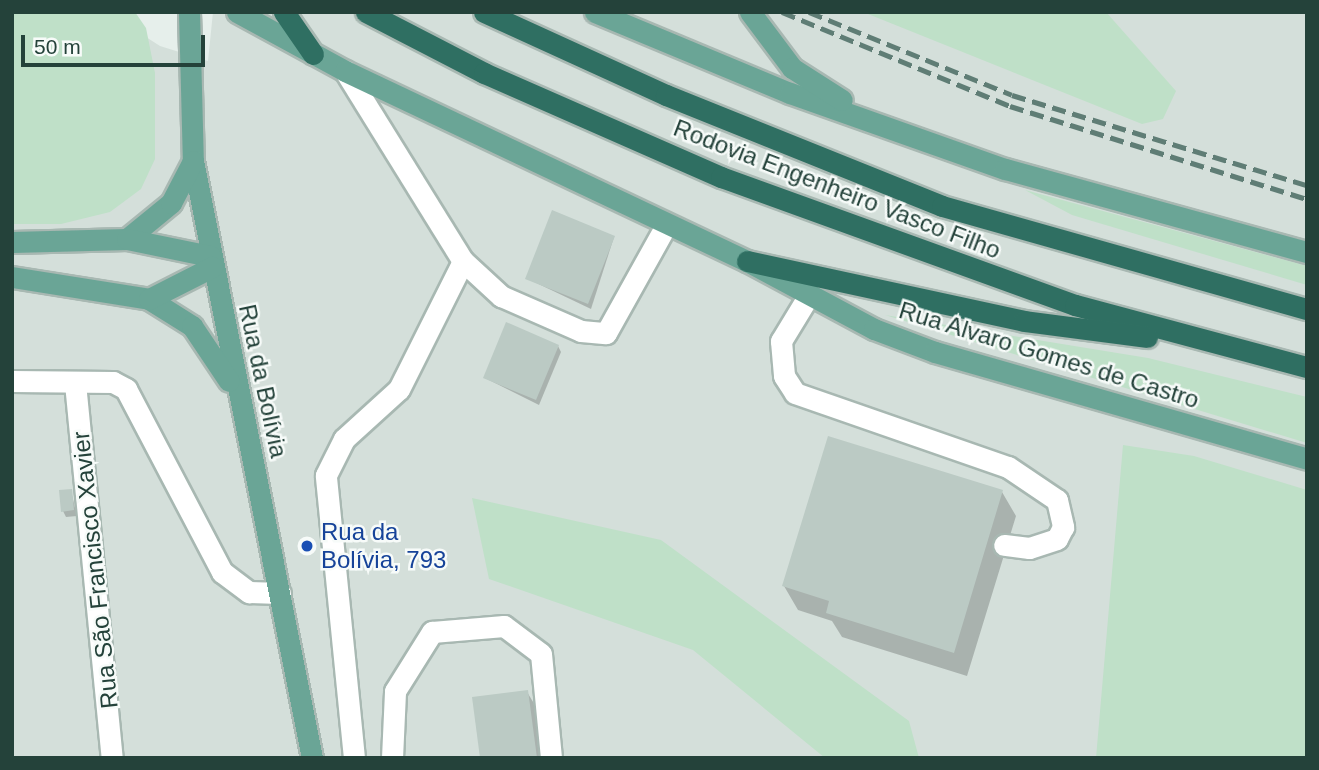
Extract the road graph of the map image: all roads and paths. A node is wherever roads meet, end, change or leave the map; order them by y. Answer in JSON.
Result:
{"nodes":[{"id":1,"x":189,"y":12,"type":"edge"},
{"id":2,"x":237,"y":12,"type":"edge"},
{"id":3,"x":284,"y":12,"type":"edge"},
{"id":4,"x":366,"y":12,"type":"edge"},
{"id":5,"x":484,"y":12,"type":"edge"},
{"id":6,"x":595,"y":12,"type":"edge"},
{"id":7,"x":750,"y":12,"type":"edge"},
{"id":8,"x":313,"y":54,"type":"junction"},
{"id":9,"x":345,"y":71,"type":"junction"},
{"id":10,"x":930,"y":140,"type":"junction"},
{"id":11,"x":193,"y":161,"type":"junction"},
{"id":12,"x":665,"y":227,"type":"junction"},
{"id":13,"x":127,"y":239,"type":"junction"},
{"id":14,"x":12,"y":242,"type":"edge"},
{"id":15,"x":1307,"y":252,"type":"edge"},
{"id":16,"x":211,"y":261,"type":"junction"},
{"id":17,"x":463,"y":261,"type":"junction"},
{"id":18,"x":747,"y":261,"type":"junction"},
{"id":19,"x":12,"y":277,"type":"edge"},
{"id":20,"x":809,"y":295,"type":"junction"},
{"id":21,"x":149,"y":299,"type":"junction"},
{"id":22,"x":1307,"y":309,"type":"edge"},
{"id":23,"x":1241,"y":351,"type":"junction"},
{"id":24,"x":1307,"y":367,"type":"edge"},
{"id":25,"x":12,"y":381,"type":"edge"},
{"id":26,"x":75,"y":383,"type":"junction"},
{"id":27,"x":242,"y":412,"type":"junction"},
{"id":28,"x":1307,"y":458,"type":"edge"},
{"id":29,"x":1004,"y":545,"type":"dead end"},
{"id":30,"x":280,"y":593,"type":"junction"},
{"id":31,"x":112,"y":758,"type":"edge"},
{"id":32,"x":313,"y":758,"type":"edge"},
{"id":33,"x":354,"y":758,"type":"edge"},
{"id":34,"x":392,"y":758,"type":"edge"},
{"id":35,"x":551,"y":758,"type":"edge"}],
"edges":[{"from":1,"to":11,"type":"main road","name":"Rua da Bolívia"},
{"from":2,"to":8,"type":"main road"},
{"from":3,"to":8,"type":"highway"},
{"from":4,"to":23,"type":"highway","name":"Rodovia Engenheiro Vasco Filho"},
{"from":5,"to":22,"type":"highway","name":"Rodovia Engenheiro Vasco Filho"},
{"from":6,"to":10,"type":"main road"},
{"from":7,"to":10,"type":"main road"},
{"from":8,"to":9,"type":"main road"},
{"from":9,"to":12,"type":"main road"},
{"from":9,"to":17,"type":"street"},
{"from":10,"to":15,"type":"main road"},
{"from":11,"to":13,"type":"main road"},
{"from":11,"to":16,"type":"main road","name":"Rua da Bolívia"},
{"from":12,"to":17,"type":"street"},
{"from":12,"to":18,"type":"main road"},
{"from":13,"to":14,"type":"main road"},
{"from":13,"to":16,"type":"main road"},
{"from":16,"to":21,"type":"main road"},
{"from":16,"to":27,"type":"main road","name":"Rua da Bolívia"},
{"from":17,"to":33,"type":"street"},
{"from":18,"to":20,"type":"main road","name":"Rua Alvaro Gomes de Castro"},
{"from":18,"to":23,"type":"highway"},
{"from":19,"to":21,"type":"main road"},
{"from":20,"to":28,"type":"main road","name":"Rua Alvaro Gomes de Castro"},
{"from":20,"to":29,"type":"street"},
{"from":21,"to":27,"type":"main road"},
{"from":23,"to":24,"type":"highway","name":"Rodovia Engenheiro Vasco Filho"},
{"from":25,"to":26,"type":"street"},
{"from":26,"to":30,"type":"street"},
{"from":26,"to":31,"type":"street","name":"Rua São Francisco Xavier"},
{"from":27,"to":30,"type":"main road","name":"Rua da Bolívia"},
{"from":30,"to":32,"type":"main road","name":"Rua da Bolívia"},
{"from":34,"to":35,"type":"street"}]}
